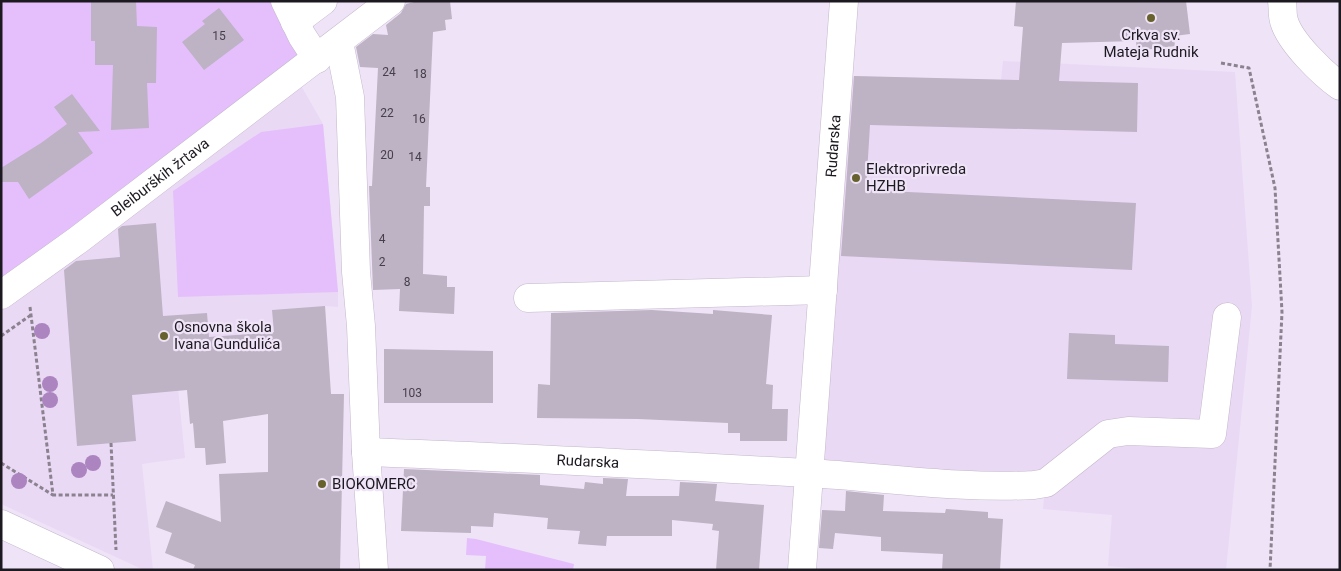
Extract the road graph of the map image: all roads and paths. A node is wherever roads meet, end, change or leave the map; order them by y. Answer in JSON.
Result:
{"nodes":[{"id":1,"x":323,"y":1,"type":"edge"},
{"id":2,"x":391,"y":1,"type":"edge"},
{"id":3,"x":844,"y":1,"type":"edge"},
{"id":4,"x":1282,"y":1,"type":"edge"},
{"id":5,"x":290,"y":11,"type":"edge"},
{"id":6,"x":339,"y":42,"type":"junction"},
{"id":7,"x":317,"y":58,"type":"junction"},
{"id":8,"x":1221,"y":63,"type":"dead end"},
{"id":9,"x":1340,"y":86,"type":"edge"},
{"id":10,"x":26,"y":276,"type":"junction"},
{"id":11,"x":823,"y":290,"type":"junction"},
{"id":12,"x":1,"y":295,"type":"edge"},
{"id":13,"x":528,"y":298,"type":"dead end"},
{"id":14,"x":30,"y":315,"type":"junction"},
{"id":15,"x":1227,"y":317,"type":"dead end"},
{"id":16,"x":1,"y":336,"type":"edge"},
{"id":17,"x":111,"y":443,"type":"dead end"},
{"id":18,"x":366,"y":452,"type":"junction"},
{"id":19,"x":1,"y":463,"type":"edge"},
{"id":20,"x":810,"y":473,"type":"junction"},
{"id":21,"x":53,"y":495,"type":"junction"},
{"id":22,"x":113,"y":495,"type":"junction"},
{"id":23,"x":1,"y":524,"type":"edge"},
{"id":24,"x":108,"y":564,"type":"edge"},
{"id":25,"x":374,"y":570,"type":"edge"},
{"id":26,"x":802,"y":570,"type":"edge"},
{"id":27,"x":1270,"y":570,"type":"edge"}],
"edges":[{"from":1,"to":5,"type":"street"},
{"from":2,"to":6,"type":"street","name":"Bleiburških žrtava"},
{"from":3,"to":11,"type":"street","name":"Rudarska"},
{"from":4,"to":9,"type":"street"},
{"from":5,"to":7,"type":"street"},
{"from":6,"to":7,"type":"street","name":"Bleiburških žrtava"},
{"from":6,"to":18,"type":"street"},
{"from":7,"to":10,"type":"street","name":"Bleiburških žrtava"},
{"from":8,"to":27,"type":"path"},
{"from":10,"to":12,"type":"street","name":"Bleiburških žrtava"},
{"from":10,"to":14,"type":"path"},
{"from":11,"to":13,"type":"street"},
{"from":11,"to":20,"type":"street","name":"Rudarska"},
{"from":14,"to":16,"type":"path"},
{"from":14,"to":21,"type":"path"},
{"from":15,"to":20,"type":"street","name":"Rudarska"},
{"from":17,"to":22,"type":"path"},
{"from":18,"to":20,"type":"street","name":"Rudarska"},
{"from":18,"to":25,"type":"street"},
{"from":19,"to":21,"type":"path"},
{"from":20,"to":26,"type":"street","name":"Rudarska"},
{"from":21,"to":22,"type":"path"},
{"from":22,"to":24,"type":"path"},
{"from":23,"to":24,"type":"street"}]}
